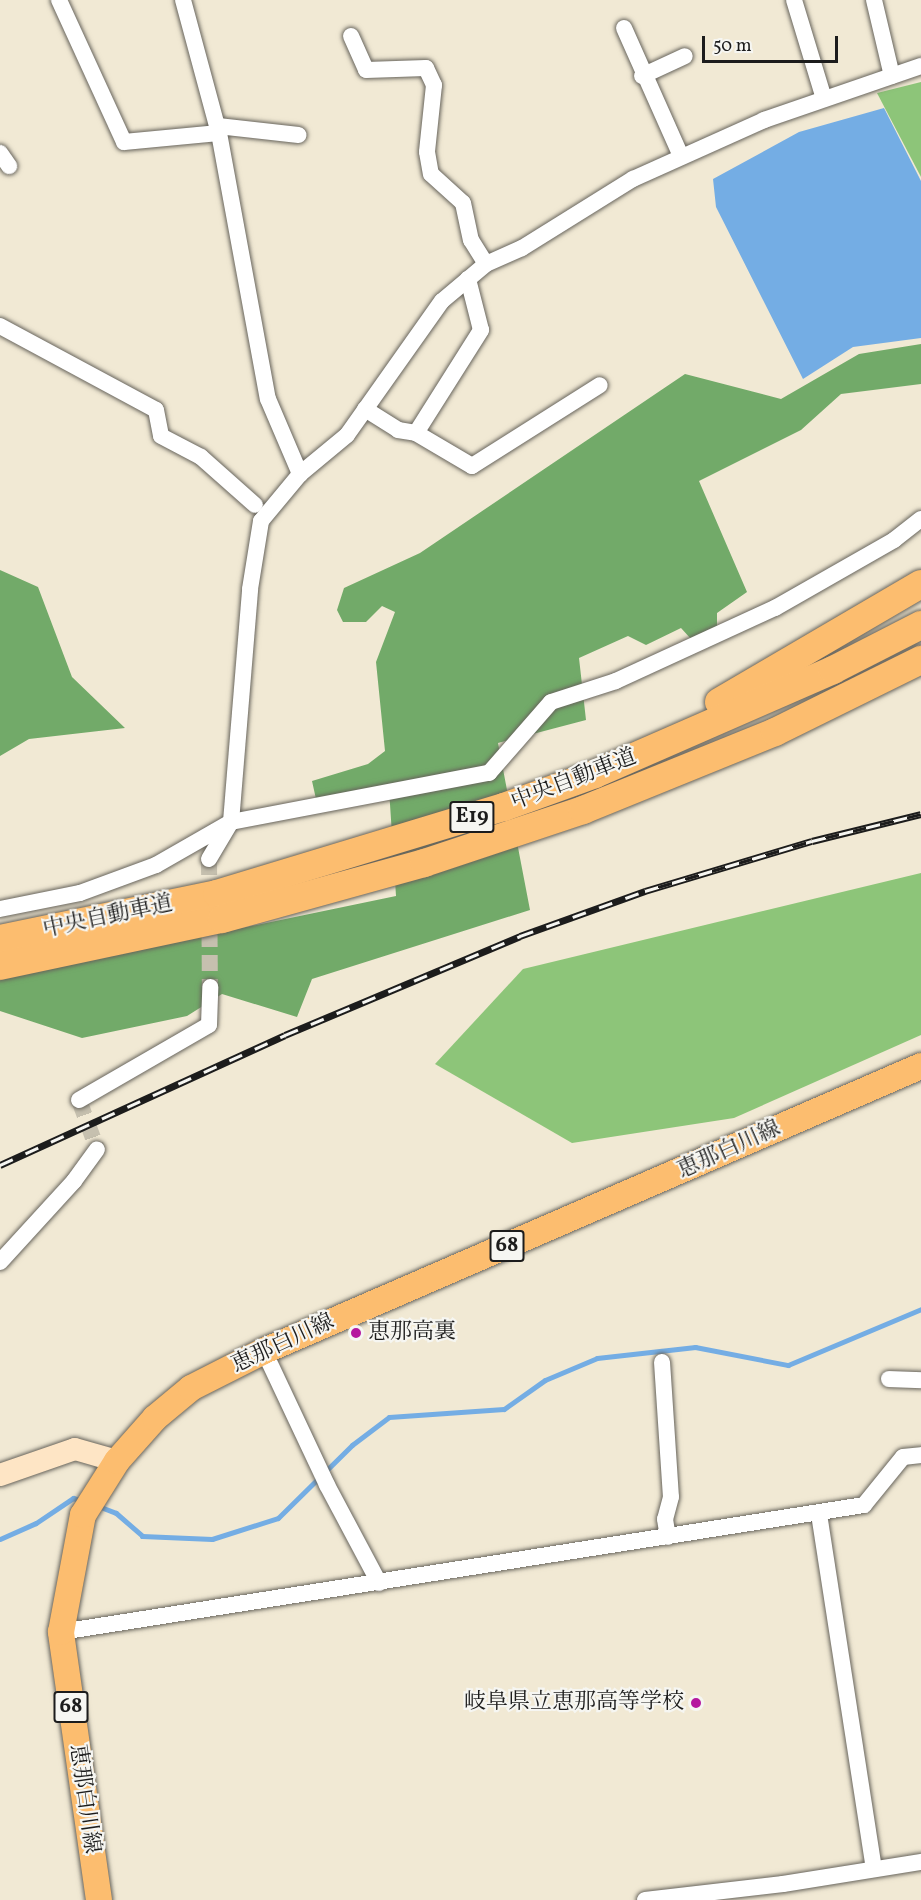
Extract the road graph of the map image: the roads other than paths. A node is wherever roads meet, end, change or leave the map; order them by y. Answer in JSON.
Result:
{"nodes":[{"id":1,"x":59,"y":0,"type":"edge"},
{"id":2,"x":183,"y":0,"type":"edge"},
{"id":3,"x":874,"y":0,"type":"edge"},
{"id":4,"x":799,"y":2,"type":"edge"},
{"id":5,"x":624,"y":28,"type":"dead end"},
{"id":6,"x":351,"y":36,"type":"dead end"},
{"id":7,"x":685,"y":56,"type":"dead end"},
{"id":8,"x":921,"y":66,"type":"edge"},
{"id":9,"x":642,"y":76,"type":"junction"},
{"id":10,"x":892,"y":76,"type":"junction"},
{"id":11,"x":824,"y":99,"type":"junction"},
{"id":12,"x":219,"y":130,"type":"junction"},
{"id":13,"x":298,"y":135,"type":"dead end"},
{"id":14,"x":0,"y":153,"type":"edge"},
{"id":15,"x":681,"y":156,"type":"junction"},
{"id":16,"x":0,"y":167,"type":"edge"},
{"id":17,"x":486,"y":264,"type":"junction"},
{"id":18,"x":468,"y":279,"type":"junction"},
{"id":19,"x":0,"y":326,"type":"edge"},
{"id":20,"x":600,"y":385,"type":"dead end"},
{"id":21,"x":365,"y":409,"type":"junction"},
{"id":22,"x":416,"y":433,"type":"junction"},
{"id":23,"x":300,"y":474,"type":"junction"},
{"id":24,"x":255,"y":504,"type":"dead end"},
{"id":25,"x":921,"y":519,"type":"edge"},
{"id":26,"x":921,"y":584,"type":"edge"},
{"id":27,"x":921,"y":625,"type":"edge"},
{"id":28,"x":921,"y":660,"type":"edge"},
{"id":29,"x":595,"y":774,"type":"junction"},
{"id":30,"x":231,"y":822,"type":"junction"},
{"id":31,"x":210,"y":859,"type":"tunnel mouth"},
{"id":32,"x":0,"y":909,"type":"edge"},
{"id":33,"x":0,"y":939,"type":"edge"},
{"id":34,"x":0,"y":966,"type":"edge"},
{"id":35,"x":210,"y":987,"type":"tunnel mouth"},
{"id":36,"x":921,"y":1066,"type":"edge"},
{"id":37,"x":79,"y":1100,"type":"dead end"},
{"id":38,"x":97,"y":1149,"type":"dead end"},
{"id":39,"x":0,"y":1262,"type":"edge"},
{"id":40,"x":264,"y":1350,"type":"junction"},
{"id":41,"x":662,"y":1362,"type":"dead end"},
{"id":42,"x":889,"y":1379,"type":"dead end"},
{"id":43,"x":921,"y":1380,"type":"edge"},
{"id":44,"x":921,"y":1455,"type":"edge"},
{"id":45,"x":117,"y":1461,"type":"junction"},
{"id":46,"x":0,"y":1475,"type":"edge"},
{"id":47,"x":819,"y":1514,"type":"junction"},
{"id":48,"x":668,"y":1537,"type":"junction"},
{"id":49,"x":379,"y":1583,"type":"junction"},
{"id":50,"x":61,"y":1632,"type":"junction"},
{"id":51,"x":921,"y":1862,"type":"edge"},
{"id":52,"x":873,"y":1869,"type":"junction"},
{"id":53,"x":99,"y":1900,"type":"edge"},
{"id":54,"x":645,"y":1900,"type":"edge"}],
"edges":[{"from":1,"to":12,"type":"street"},
{"from":2,"to":12,"type":"street"},
{"from":3,"to":10,"type":"street"},
{"from":4,"to":11,"type":"street"},
{"from":5,"to":9,"type":"street"},
{"from":6,"to":17,"type":"street"},
{"from":7,"to":9,"type":"street"},
{"from":8,"to":10,"type":"street"},
{"from":9,"to":15,"type":"street"},
{"from":10,"to":11,"type":"street"},
{"from":11,"to":15,"type":"street"},
{"from":12,"to":13,"type":"street"},
{"from":12,"to":23,"type":"street"},
{"from":14,"to":16,"type":"street"},
{"from":15,"to":17,"type":"street"},
{"from":17,"to":18,"type":"street"},
{"from":18,"to":21,"type":"street"},
{"from":18,"to":22,"type":"street"},
{"from":19,"to":24,"type":"street"},
{"from":20,"to":22,"type":"street"},
{"from":21,"to":22,"type":"street"},
{"from":21,"to":23,"type":"street"},
{"from":23,"to":30,"type":"street"},
{"from":25,"to":30,"type":"street"},
{"from":26,"to":29,"type":"highway"},
{"from":27,"to":29,"type":"highway","name":"中央自動車道","number":"E19"},
{"from":28,"to":34,"type":"highway","name":"中央自動車道","number":"E19"},
{"from":29,"to":33,"type":"highway","name":"中央自動車道","number":"E19"},
{"from":30,"to":31,"type":"street"},
{"from":30,"to":32,"type":"street"},
{"from":35,"to":37,"type":"street"},
{"from":36,"to":40,"type":"main road","name":"恵那白川線","number":"68"},
{"from":38,"to":39,"type":"street"},
{"from":40,"to":45,"type":"main road","name":"恵那白川線","number":"68"},
{"from":40,"to":49,"type":"street"},
{"from":41,"to":48,"type":"street"},
{"from":42,"to":43,"type":"street"},
{"from":44,"to":47,"type":"street"},
{"from":45,"to":46,"type":"main road"},
{"from":45,"to":50,"type":"main road","name":"恵那白川線","number":"68"},
{"from":47,"to":48,"type":"street"},
{"from":47,"to":52,"type":"street"},
{"from":48,"to":49,"type":"street"},
{"from":49,"to":50,"type":"street"},
{"from":50,"to":53,"type":"main road","name":"恵那白川線","number":"68"},
{"from":51,"to":52,"type":"street"},
{"from":52,"to":54,"type":"street"}]}
